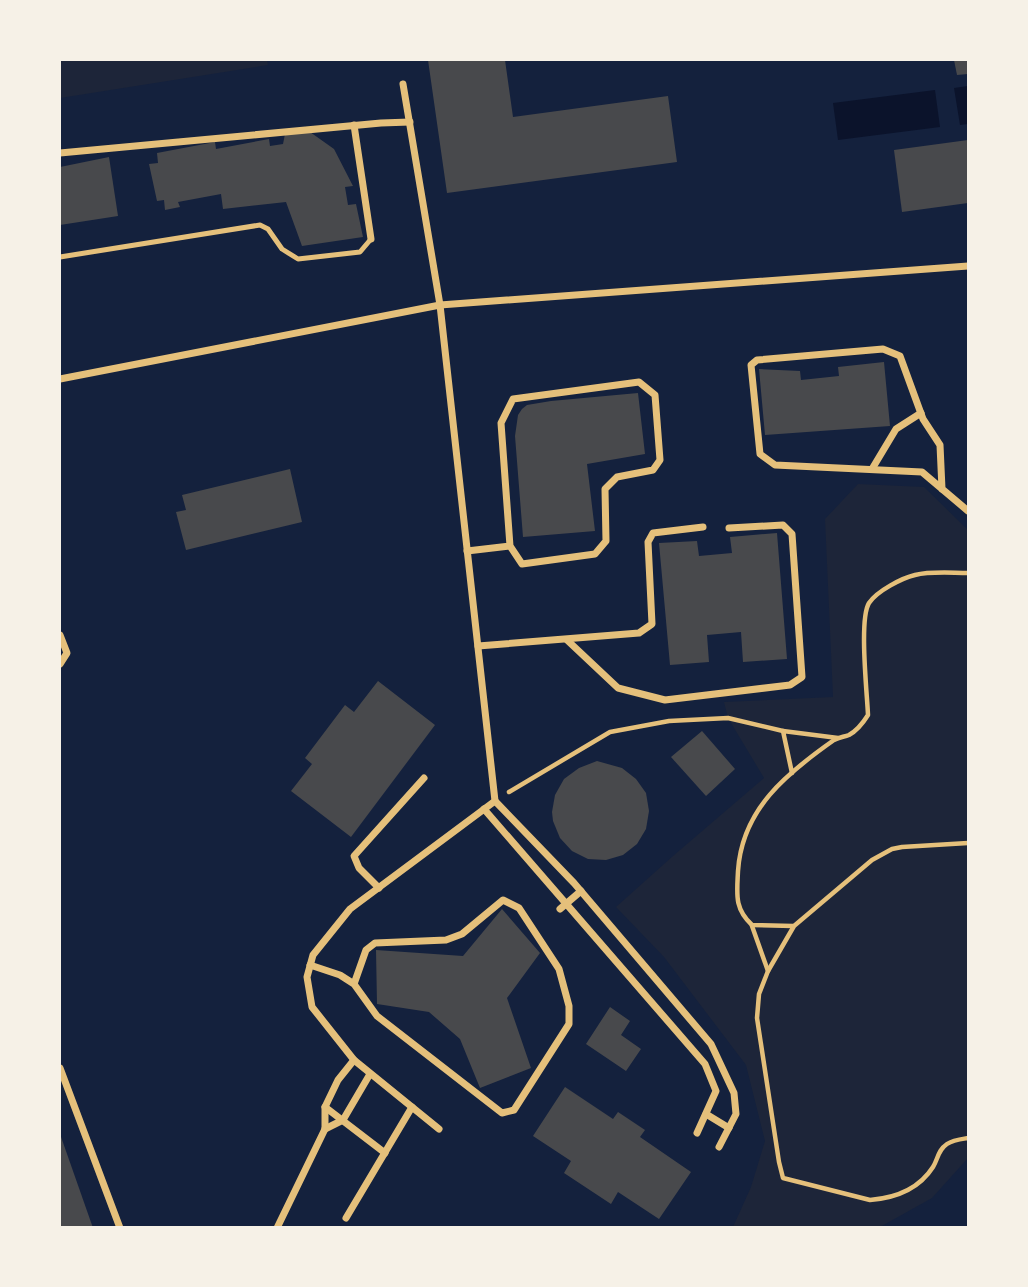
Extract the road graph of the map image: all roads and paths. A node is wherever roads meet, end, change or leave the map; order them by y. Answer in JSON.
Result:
{"nodes":[{"id":1,"x":403,"y":83,"type":"dead end"},
{"id":2,"x":410,"y":122,"type":"junction"},
{"id":3,"x":354,"y":125,"type":"junction"},
{"id":4,"x":60,"y":153,"type":"edge"},
{"id":5,"x":370,"y":239,"type":"joint"},
{"id":6,"x":60,"y":257,"type":"edge"},
{"id":7,"x":968,"y":266,"type":"edge"},
{"id":8,"x":440,"y":305,"type":"junction"},
{"id":9,"x":60,"y":379,"type":"edge"},
{"id":10,"x":920,"y":413,"type":"junction"},
{"id":11,"x":872,"y":469,"type":"junction"},
{"id":12,"x":942,"y":489,"type":"junction"},
{"id":13,"x":968,"y":511,"type":"edge"},
{"id":14,"x":703,"y":527,"type":"dead end"},
{"id":15,"x":729,"y":528,"type":"dead end"},
{"id":16,"x":510,"y":546,"type":"junction"},
{"id":17,"x":467,"y":551,"type":"junction"},
{"id":18,"x":968,"y":573,"type":"edge"},
{"id":19,"x":60,"y":635,"type":"edge"},
{"id":20,"x":567,"y":640,"type":"junction"},
{"id":21,"x":478,"y":646,"type":"junction"},
{"id":22,"x":60,"y":664,"type":"edge"},
{"id":23,"x":783,"y":731,"type":"junction"},
{"id":24,"x":838,"y":738,"type":"junction"},
{"id":25,"x":792,"y":774,"type":"junction"},
{"id":26,"x":424,"y":778,"type":"dead end"},
{"id":27,"x":495,"y":801,"type":"junction"},
{"id":28,"x":484,"y":809,"type":"junction"},
{"id":29,"x":968,"y":844,"type":"edge"},
{"id":30,"x":379,"y":888,"type":"junction"},
{"id":31,"x":581,"y":891,"type":"junction"},
{"id":32,"x":563,"y":906,"type":"junction"},
{"id":33,"x":752,"y":925,"type":"junction"},
{"id":34,"x":794,"y":926,"type":"junction"},
{"id":35,"x":310,"y":965,"type":"junction"},
{"id":36,"x":768,"y":971,"type":"junction"},
{"id":37,"x":354,"y":984,"type":"junction"},
{"id":38,"x":354,"y":1060,"type":"junction"},
{"id":39,"x":60,"y":1069,"type":"edge"},
{"id":40,"x":370,"y":1074,"type":"junction"},
{"id":41,"x":325,"y":1107,"type":"junction"},
{"id":42,"x":412,"y":1107,"type":"junction"},
{"id":43,"x":706,"y":1114,"type":"junction"},
{"id":44,"x":343,"y":1120,"type":"junction"},
{"id":45,"x":729,"y":1128,"type":"junction"},
{"id":46,"x":325,"y":1129,"type":"junction"},
{"id":47,"x":439,"y":1129,"type":"dead end"},
{"id":48,"x":697,"y":1133,"type":"dead end"},
{"id":49,"x":968,"y":1138,"type":"edge"},
{"id":50,"x":719,"y":1147,"type":"dead end"},
{"id":51,"x":385,"y":1153,"type":"junction"},
{"id":52,"x":346,"y":1218,"type":"dead end"},
{"id":53,"x":120,"y":1227,"type":"edge"},
{"id":54,"x":277,"y":1227,"type":"edge"}],
"edges":[{"from":1,"to":2,"type":"street"},
{"from":2,"to":3,"type":"street"},
{"from":2,"to":8,"type":"street"},
{"from":3,"to":4,"type":"street"},
{"from":3,"to":5,"type":"street"},
{"from":5,"to":6,"type":"lane"},
{"from":7,"to":8,"type":"street"},
{"from":8,"to":9,"type":"street"},
{"from":8,"to":17,"type":"street"},
{"from":10,"to":11,"type":"street"},
{"from":10,"to":11,"type":"street"},
{"from":10,"to":12,"type":"street"},
{"from":11,"to":12,"type":"street"},
{"from":12,"to":13,"type":"street"},
{"from":14,"to":20,"type":"street"},
{"from":15,"to":20,"type":"street"},
{"from":16,"to":16,"type":"street"},
{"from":16,"to":17,"type":"street"},
{"from":17,"to":21,"type":"street"},
{"from":18,"to":24,"type":"path"},
{"from":19,"to":22,"type":"street"},
{"from":20,"to":21,"type":"street"},
{"from":21,"to":27,"type":"street"},
{"from":23,"to":24,"type":"path"},
{"from":23,"to":25,"type":"path"},
{"from":23,"to":27,"type":"path"},
{"from":24,"to":25,"type":"path"},
{"from":25,"to":33,"type":"path"},
{"from":26,"to":30,"type":"street"},
{"from":27,"to":28,"type":"street"},
{"from":27,"to":31,"type":"street"},
{"from":28,"to":30,"type":"street"},
{"from":28,"to":32,"type":"street"},
{"from":29,"to":34,"type":"path"},
{"from":30,"to":35,"type":"street"},
{"from":31,"to":32,"type":"street"},
{"from":31,"to":45,"type":"street"},
{"from":32,"to":43,"type":"street"},
{"from":33,"to":34,"type":"path"},
{"from":33,"to":36,"type":"path"},
{"from":34,"to":36,"type":"path"},
{"from":35,"to":37,"type":"street"},
{"from":35,"to":38,"type":"street"},
{"from":36,"to":49,"type":"path"},
{"from":37,"to":37,"type":"street"},
{"from":38,"to":40,"type":"street"},
{"from":38,"to":41,"type":"street"},
{"from":39,"to":53,"type":"street"},
{"from":40,"to":42,"type":"street"},
{"from":40,"to":44,"type":"street"},
{"from":41,"to":44,"type":"street"},
{"from":41,"to":46,"type":"street"},
{"from":42,"to":47,"type":"street"},
{"from":42,"to":51,"type":"street"},
{"from":43,"to":45,"type":"street"},
{"from":43,"to":48,"type":"street"},
{"from":44,"to":46,"type":"street"},
{"from":44,"to":51,"type":"street"},
{"from":45,"to":50,"type":"street"},
{"from":46,"to":54,"type":"street"},
{"from":51,"to":52,"type":"street"}]}
